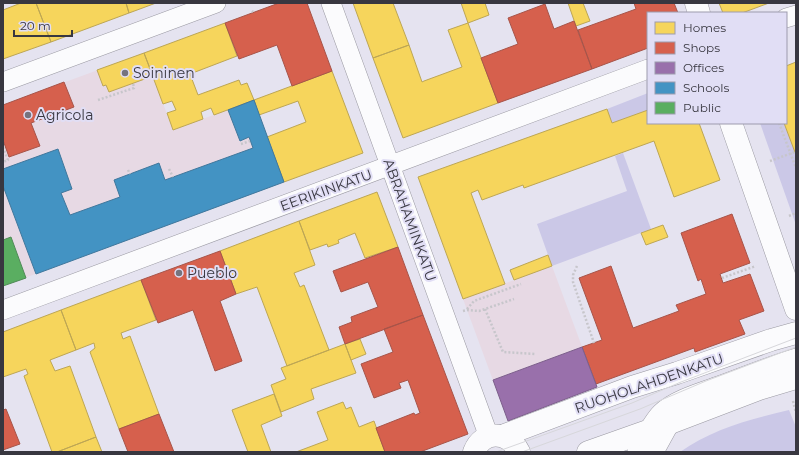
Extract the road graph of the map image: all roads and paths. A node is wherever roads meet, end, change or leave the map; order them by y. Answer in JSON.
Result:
{"nodes":[{"id":1,"x":216,"y":3,"type":"edge"},
{"id":2,"x":331,"y":3,"type":"edge"},
{"id":3,"x":647,"y":69,"type":"edge"},
{"id":4,"x":3,"y":82,"type":"edge"},
{"id":5,"x":132,"y":83,"type":"dead end"},
{"id":6,"x":98,"y":100,"type":"dead end"},
{"id":7,"x":731,"y":124,"type":"edge"},
{"id":8,"x":779,"y":124,"type":"edge"},
{"id":9,"x":250,"y":141,"type":"dead end"},
{"id":10,"x":241,"y":144,"type":"dead end"},
{"id":11,"x":3,"y":147,"type":"edge"},
{"id":12,"x":795,"y":152,"type":"dead end"},
{"id":13,"x":790,"y":153,"type":"junction"},
{"id":14,"x":770,"y":161,"type":"dead end"},
{"id":15,"x":3,"y":162,"type":"edge"},
{"id":16,"x":390,"y":166,"type":"junction"},
{"id":17,"x":796,"y":168,"type":"edge"},
{"id":18,"x":128,"y":170,"type":"dead end"},
{"id":19,"x":169,"y":170,"type":"dead end"},
{"id":20,"x":130,"y":174,"type":"dead end"},
{"id":21,"x":173,"y":177,"type":"dead end"},
{"id":22,"x":796,"y":213,"type":"edge"},
{"id":23,"x":789,"y":216,"type":"dead end"},
{"id":24,"x":577,"y":266,"type":"dead end"},
{"id":25,"x":756,"y":266,"type":"dead end"},
{"id":26,"x":722,"y":278,"type":"dead end"},
{"id":27,"x":521,"y":284,"type":"dead end"},
{"id":28,"x":514,"y":299,"type":"dead end"},
{"id":29,"x":485,"y":309,"type":"junction"},
{"id":30,"x":796,"y":309,"type":"edge"},
{"id":31,"x":3,"y":310,"type":"edge"},
{"id":32,"x":467,"y":310,"type":"junction"},
{"id":33,"x":446,"y":317,"type":"junction"},
{"id":34,"x":796,"y":332,"type":"edge"},
{"id":35,"x":594,"y":342,"type":"dead end"},
{"id":36,"x":535,"y":354,"type":"dead end"},
{"id":37,"x":796,"y":358,"type":"edge"},
{"id":38,"x":796,"y":378,"type":"edge"},
{"id":39,"x":793,"y":401,"type":"dead end"},
{"id":40,"x":796,"y":413,"type":"edge"},
{"id":41,"x":670,"y":423,"type":"junction"},
{"id":42,"x":649,"y":430,"type":"junction"},
{"id":43,"x":482,"y":445,"type":"edge"},
{"id":44,"x":519,"y":452,"type":"edge"},
{"id":45,"x":588,"y":452,"type":"edge"},
{"id":46,"x":637,"y":452,"type":"edge"},
{"id":47,"x":654,"y":452,"type":"edge"}],
"edges":[{"from":1,"to":4,"type":"street"},
{"from":2,"to":16,"type":"street","name":"ABRAHAMINKATU"},
{"from":3,"to":16,"type":"street","name":"EERIKINKATU"},
{"from":5,"to":6,"type":"path"},
{"from":7,"to":30,"type":"street"},
{"from":8,"to":13,"type":"path"},
{"from":9,"to":10,"type":"path"},
{"from":11,"to":15,"type":"path"},
{"from":12,"to":13,"type":"path"},
{"from":13,"to":14,"type":"path"},
{"from":13,"to":17,"type":"path"},
{"from":16,"to":31,"type":"street","name":"EERIKINKATU"},
{"from":16,"to":33,"type":"street","name":"ABRAHAMINKATU"},
{"from":18,"to":20,"type":"path"},
{"from":19,"to":21,"type":"path"},
{"from":22,"to":23,"type":"path"},
{"from":24,"to":35,"type":"path"},
{"from":25,"to":26,"type":"path"},
{"from":27,"to":32,"type":"path"},
{"from":28,"to":29,"type":"path"},
{"from":29,"to":32,"type":"path"},
{"from":29,"to":36,"type":"path"},
{"from":32,"to":33,"type":"path"},
{"from":33,"to":43,"type":"street","name":"ABRAHAMINKATU"},
{"from":34,"to":43,"type":"street","name":"RUOHOLAHDENKATU"},
{"from":37,"to":42,"type":"street","name":"RUOHOLAHDENKATU"},
{"from":38,"to":41,"type":"street"},
{"from":39,"to":40,"type":"path"},
{"from":41,"to":42,"type":"street"},
{"from":41,"to":47,"type":"street"},
{"from":42,"to":45,"type":"street"},
{"from":42,"to":46,"type":"street","name":"RUOHOLAHDENKATU"},
{"from":43,"to":44,"type":"street"}]}
